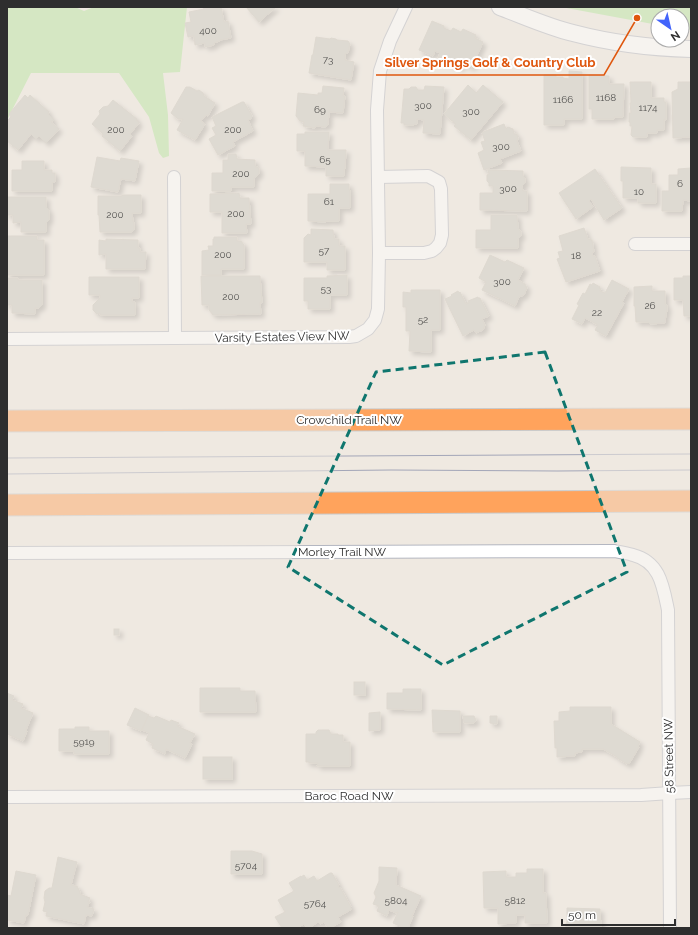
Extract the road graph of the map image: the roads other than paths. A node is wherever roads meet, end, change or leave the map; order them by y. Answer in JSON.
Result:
{"nodes":[{"id":1,"x":406,"y":7,"type":"edge"},
{"id":2,"x":500,"y":7,"type":"edge"},
{"id":3,"x":691,"y":48,"type":"edge"},
{"id":4,"x":174,"y":177,"type":"dead end"},
{"id":5,"x":378,"y":178,"type":"junction"},
{"id":6,"x":635,"y":244,"type":"dead end"},
{"id":7,"x":691,"y":244,"type":"edge"},
{"id":8,"x":379,"y":253,"type":"junction"},
{"id":9,"x":175,"y":338,"type":"junction"},
{"id":10,"x":7,"y":339,"type":"edge"},
{"id":11,"x":12,"y":419,"type":"edge"},
{"id":12,"x":691,"y":419,"type":"edge"},
{"id":13,"x":691,"y":501,"type":"edge"},
{"id":14,"x":7,"y":505,"type":"edge"},
{"id":15,"x":7,"y":553,"type":"edge"},
{"id":16,"x":663,"y":585,"type":"joint"},
{"id":17,"x":691,"y":792,"type":"edge"},
{"id":18,"x":670,"y":793,"type":"junction"},
{"id":19,"x":7,"y":796,"type":"edge"},
{"id":20,"x":670,"y":928,"type":"edge"}],
"edges":[{"from":1,"to":5,"type":"street","name":"Varsity Estates View NW"},
{"from":2,"to":3,"type":"street"},
{"from":4,"to":9,"type":"street"},
{"from":5,"to":8,"type":"street","name":"Varsity Estates View NW"},
{"from":5,"to":8,"type":"street"},
{"from":6,"to":7,"type":"street"},
{"from":8,"to":9,"type":"street","name":"Varsity Estates View NW"},
{"from":9,"to":10,"type":"street","name":"Varsity Estates View NW"},
{"from":11,"to":12,"type":"highway","name":"Crowchild Trail NW"},
{"from":13,"to":14,"type":"highway"},
{"from":15,"to":16,"type":"street","name":"Morley Trail NW"},
{"from":16,"to":18,"type":"street","name":"58 Street NW"},
{"from":17,"to":18,"type":"street","name":"Baroc Road NW"},
{"from":18,"to":19,"type":"street","name":"Baroc Road NW"},
{"from":18,"to":20,"type":"street","name":"58 Street NW"}]}
